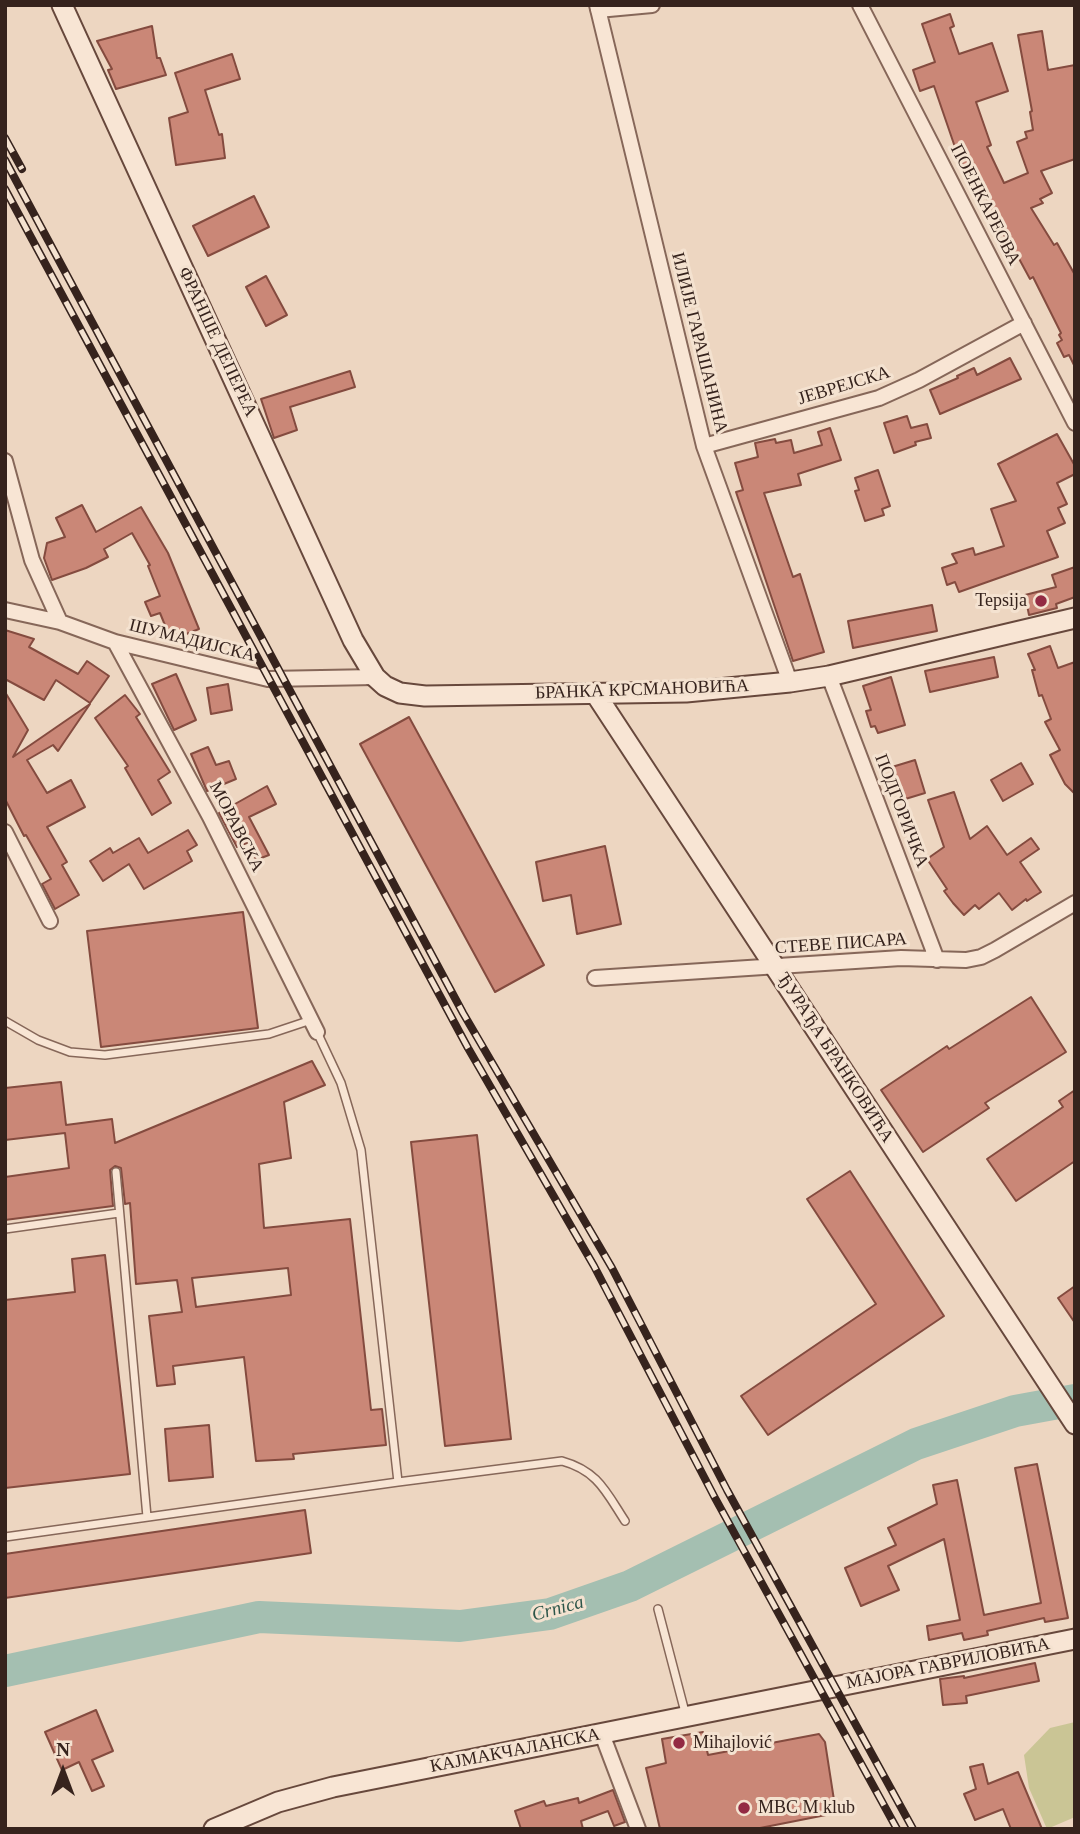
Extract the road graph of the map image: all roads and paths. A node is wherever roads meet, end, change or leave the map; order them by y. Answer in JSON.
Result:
{"nodes":[{"id":1,"x":62,"y":5,"type":"edge"},
{"id":2,"x":652,"y":5,"type":"edge"},
{"id":3,"x":860,"y":5,"type":"edge"},
{"id":4,"x":598,"y":8,"type":"edge"},
{"id":5,"x":1024,"y":323,"type":"junction"},
{"id":6,"x":1075,"y":423,"type":"edge"},
{"id":7,"x":704,"y":446,"type":"junction"},
{"id":8,"x":5,"y":461,"type":"edge"},
{"id":9,"x":5,"y":610,"type":"edge"},
{"id":10,"x":1075,"y":618,"type":"edge"},
{"id":11,"x":60,"y":622,"type":"junction"},
{"id":12,"x":115,"y":642,"type":"junction"},
{"id":13,"x":829,"y":676,"type":"junction"},
{"id":14,"x":375,"y":677,"type":"junction"},
{"id":15,"x":790,"y":682,"type":"junction"},
{"id":16,"x":595,"y":693,"type":"junction"},
{"id":17,"x":5,"y":832,"type":"edge"},
{"id":18,"x":1075,"y":903,"type":"edge"},
{"id":19,"x":50,"y":921,"type":"dead end"},
{"id":20,"x":937,"y":960,"type":"junction"},
{"id":21,"x":775,"y":967,"type":"junction"},
{"id":22,"x":595,"y":978,"type":"dead end"},
{"id":23,"x":5,"y":1021,"type":"edge"},
{"id":24,"x":314,"y":1026,"type":"junction"},
{"id":25,"x":116,"y":1172,"type":"dead end"},
{"id":26,"x":119,"y":1213,"type":"junction"},
{"id":27,"x":5,"y":1229,"type":"edge"},
{"id":28,"x":1075,"y":1423,"type":"edge"},
{"id":29,"x":398,"y":1482,"type":"junction"},
{"id":30,"x":146,"y":1517,"type":"junction"},
{"id":31,"x":625,"y":1521,"type":"dead end"},
{"id":32,"x":5,"y":1537,"type":"edge"},
{"id":33,"x":657,"y":1609,"type":"dead end"},
{"id":34,"x":1075,"y":1639,"type":"edge"},
{"id":35,"x":821,"y":1690,"type":"joint"},
{"id":36,"x":686,"y":1717,"type":"junction"},
{"id":37,"x":603,"y":1734,"type":"junction"},
{"id":38,"x":214,"y":1829,"type":"edge"},
{"id":39,"x":638,"y":1829,"type":"edge"}],
"edges":[{"from":1,"to":14,"type":"main road","name":"ФРАНШЕ ДЕПЕРЕА"},
{"from":2,"to":4,"type":"street"},
{"from":3,"to":5,"type":"street","name":"ПОЕНКАРЕОВА"},
{"from":4,"to":7,"type":"street","name":"ИЛИЈЕ ГАРАШАНИНА"},
{"from":5,"to":6,"type":"street","name":"ПОЕНКАРЕОВА"},
{"from":5,"to":7,"type":"street","name":"ЈЕВРЕЈСКА"},
{"from":7,"to":15,"type":"street","name":"ИЛИЈЕ ГАРАШАНИНА"},
{"from":8,"to":11,"type":"street"},
{"from":9,"to":11,"type":"street","name":"ШУМАДИЈСКА"},
{"from":10,"to":13,"type":"main road","name":"БРАНКА КРСМАНОВИЋА"},
{"from":11,"to":12,"type":"street","name":"ШУМАДИЈСКА"},
{"from":12,"to":14,"type":"street","name":"ШУМАДИЈСКА"},
{"from":12,"to":24,"type":"street","name":"МОРАВСКА"},
{"from":13,"to":15,"type":"main road","name":"БРАНКА КРСМАНОВИЋА"},
{"from":13,"to":20,"type":"street","name":"ПОДГОРИЧКА"},
{"from":14,"to":16,"type":"main road","name":"БРАНКА КРСМАНОВИЋА"},
{"from":15,"to":16,"type":"main road","name":"БРАНКА КРСМАНОВИЋА"},
{"from":16,"to":21,"type":"main road","name":"ЂУРАЂА БРАНКОВИЋА"},
{"from":17,"to":19,"type":"street"},
{"from":18,"to":20,"type":"street","name":"СТЕВЕ ПИСАРА"},
{"from":20,"to":21,"type":"street","name":"СТЕВЕ ПИСАРА"},
{"from":21,"to":22,"type":"street","name":"СТЕВЕ ПИСАРА"},
{"from":21,"to":28,"type":"main road","name":"ЂУРАЂА БРАНКОВИЋА"},
{"from":23,"to":24,"type":"lane"},
{"from":24,"to":29,"type":"lane"},
{"from":25,"to":26,"type":"lane"},
{"from":26,"to":27,"type":"lane"},
{"from":26,"to":30,"type":"lane"},
{"from":29,"to":30,"type":"lane"},
{"from":29,"to":31,"type":"lane"},
{"from":30,"to":32,"type":"lane"},
{"from":33,"to":36,"type":"lane"},
{"from":34,"to":35,"type":"main road","name":"МАЈОРА ГАВРИЛОВИЋА"},
{"from":35,"to":36,"type":"main road","name":"КАЈМАКЧАЛАНСКА"},
{"from":36,"to":37,"type":"main road","name":"КАЈМАКЧАЛАНСКА"},
{"from":37,"to":38,"type":"main road","name":"КАЈМАКЧАЛАНСКА"},
{"from":37,"to":39,"type":"street"}]}
